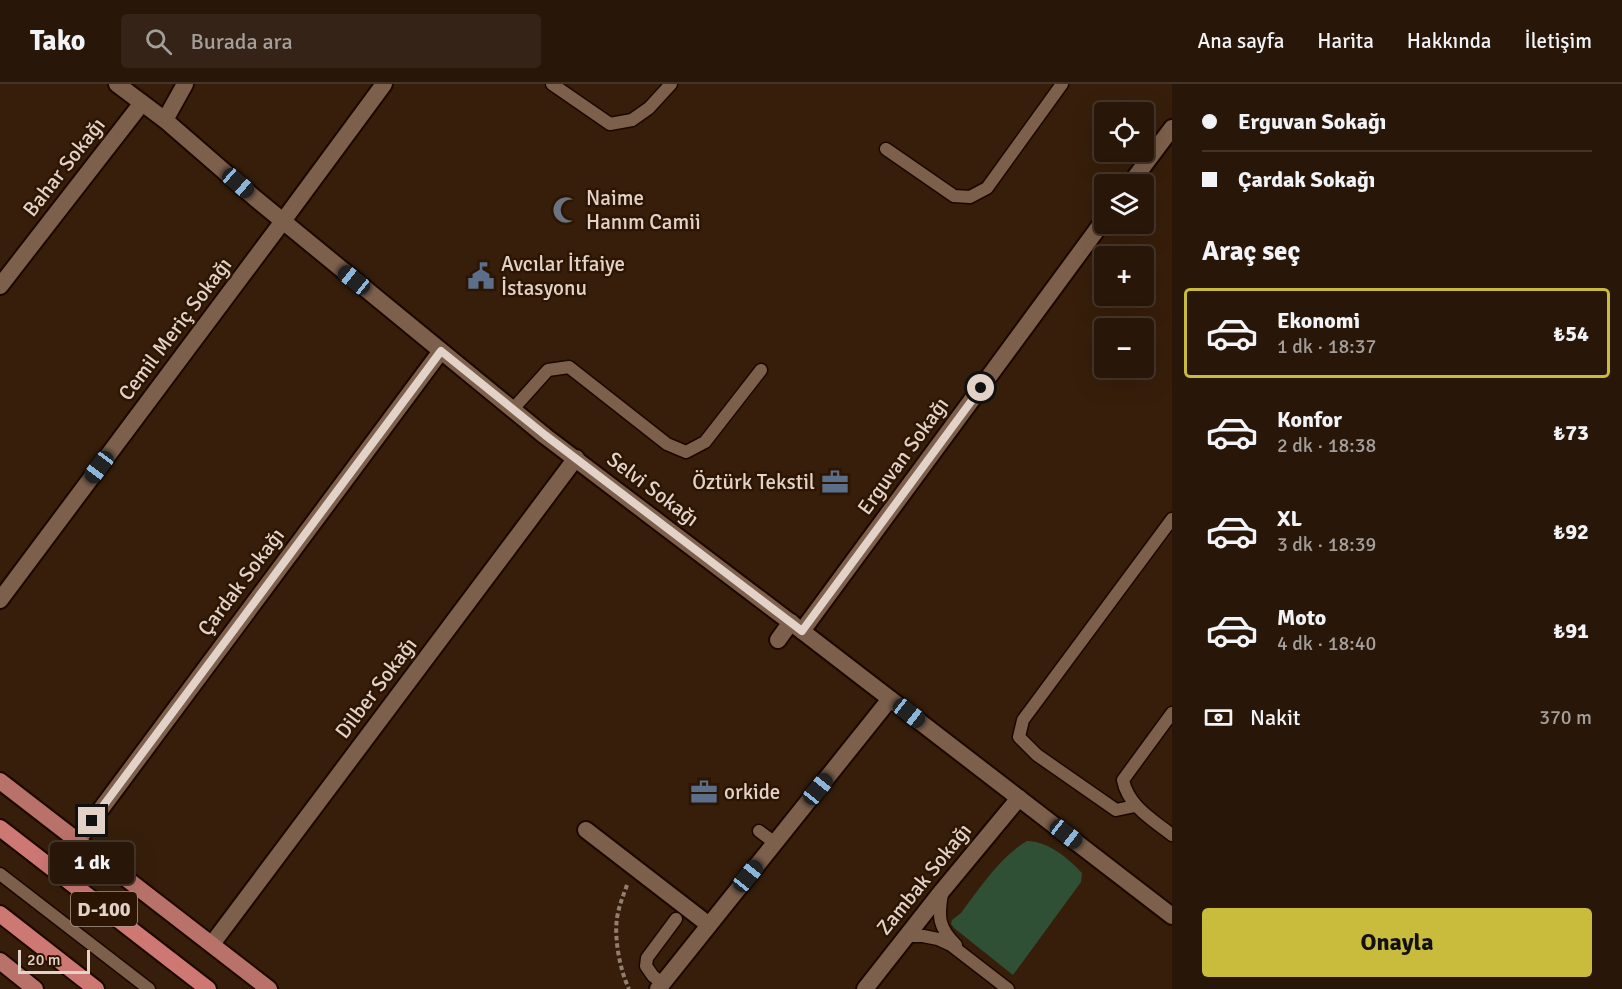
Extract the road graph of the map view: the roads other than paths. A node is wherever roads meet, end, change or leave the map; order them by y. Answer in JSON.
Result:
{"nodes":[{"id":1,"x":117,"y":84,"type":"edge"},
{"id":2,"x":185,"y":84,"type":"edge"},
{"id":3,"x":384,"y":84,"type":"edge"},
{"id":4,"x":552,"y":84,"type":"edge"},
{"id":5,"x":671,"y":84,"type":"edge"},
{"id":6,"x":1062,"y":84,"type":"edge"},
{"id":7,"x":142,"y":103,"type":"junction"},
{"id":8,"x":165,"y":120,"type":"junction"},
{"id":9,"x":1172,"y":128,"type":"edge"},
{"id":10,"x":886,"y":149,"type":"dead end"},
{"id":11,"x":1138,"y":174,"type":"edge"},
{"id":12,"x":283,"y":221,"type":"junction"},
{"id":13,"x":1094,"y":233,"type":"edge"},
{"id":14,"x":0,"y":286,"type":"edge"},
{"id":15,"x":441,"y":351,"type":"junction"},
{"id":16,"x":761,"y":370,"type":"dead end"},
{"id":17,"x":513,"y":409,"type":"junction"},
{"id":18,"x":576,"y":458,"type":"junction"},
{"id":19,"x":1172,"y":519,"type":"edge"},
{"id":20,"x":0,"y":600,"type":"edge"},
{"id":21,"x":796,"y":627,"type":"junction"},
{"id":22,"x":778,"y":640,"type":"dead end"},
{"id":23,"x":890,"y":699,"type":"junction"},
{"id":24,"x":1172,"y":713,"type":"edge"},
{"id":25,"x":0,"y":781,"type":"edge"},
{"id":26,"x":1019,"y":798,"type":"junction"},
{"id":27,"x":1136,"y":806,"type":"junction"},
{"id":28,"x":0,"y":828,"type":"edge"},
{"id":29,"x":586,"y":830,"type":"dead end"},
{"id":30,"x":759,"y":831,"type":"dead end"},
{"id":31,"x":1172,"y":836,"type":"edge"},
{"id":32,"x":78,"y":840,"type":"junction"},
{"id":33,"x":775,"y":843,"type":"junction"},
{"id":34,"x":0,"y":874,"type":"edge"},
{"id":35,"x":942,"y":891,"type":"junction"},
{"id":36,"x":0,"y":914,"type":"edge"},
{"id":37,"x":1172,"y":916,"type":"edge"},
{"id":38,"x":676,"y":919,"type":"dead end"},
{"id":39,"x":709,"y":925,"type":"junction"},
{"id":40,"x":907,"y":936,"type":"junction"},
{"id":41,"x":212,"y":945,"type":"junction"},
{"id":42,"x":955,"y":947,"type":"junction"},
{"id":43,"x":0,"y":961,"type":"edge"},
{"id":44,"x":660,"y":986,"type":"edge"},
{"id":45,"x":36,"y":989,"type":"edge"},
{"id":46,"x":96,"y":989,"type":"edge"},
{"id":47,"x":149,"y":989,"type":"edge"},
{"id":48,"x":208,"y":989,"type":"edge"},
{"id":49,"x":269,"y":989,"type":"edge"},
{"id":50,"x":865,"y":989,"type":"edge"},
{"id":51,"x":1008,"y":989,"type":"edge"},
{"id":52,"x":1013,"y":989,"type":"edge"}],
"edges":[{"from":1,"to":7,"type":"street","name":"Selvi Sokağı"},
{"from":2,"to":8,"type":"street"},
{"from":3,"to":12,"type":"street","name":"Cemil Meriç Sokağı"},
{"from":4,"to":5,"type":"lane"},
{"from":6,"to":10,"type":"lane"},
{"from":7,"to":8,"type":"street","name":"Selvi Sokağı"},
{"from":7,"to":14,"type":"street","name":"Bahar Sokağı"},
{"from":8,"to":12,"type":"street","name":"Selvi Sokağı"},
{"from":9,"to":11,"type":"street"},
{"from":12,"to":15,"type":"street","name":"Selvi Sokağı"},
{"from":12,"to":20,"type":"street","name":"Cemil Meriç Sokağı"},
{"from":13,"to":21,"type":"street","name":"Erguvan Sokağı"},
{"from":15,"to":17,"type":"street","name":"Selvi Sokağı"},
{"from":15,"to":32,"type":"street","name":"Çardak Sokağı"},
{"from":16,"to":17,"type":"lane"},
{"from":17,"to":18,"type":"street","name":"Selvi Sokağı"},
{"from":18,"to":21,"type":"street","name":"Selvi Sokağı"},
{"from":18,"to":41,"type":"street","name":"Dilber Sokağı"},
{"from":19,"to":27,"type":"lane"},
{"from":21,"to":22,"type":"street","name":"Erguvan Sokağı"},
{"from":21,"to":23,"type":"street","name":"Selvi Sokağı"},
{"from":23,"to":26,"type":"street","name":"Selvi Sokağı"},
{"from":23,"to":33,"type":"street"},
{"from":24,"to":27,"type":"lane"},
{"from":25,"to":32,"type":"main road"},
{"from":26,"to":35,"type":"street","name":"Zambak Sokağı"},
{"from":26,"to":37,"type":"street","name":"Selvi Sokağı"},
{"from":27,"to":31,"type":"lane"},
{"from":28,"to":48,"type":"highway","number":"D-100"},
{"from":29,"to":39,"type":"street"},
{"from":30,"to":33,"type":"lane"},
{"from":32,"to":41,"type":"main road"},
{"from":33,"to":39,"type":"street"},
{"from":34,"to":47,"type":"lane"},
{"from":35,"to":40,"type":"street","name":"Zambak Sokağı"},
{"from":35,"to":42,"type":"lane"},
{"from":36,"to":46,"type":"highway"},
{"from":38,"to":44,"type":"lane"},
{"from":39,"to":44,"type":"street"},
{"from":40,"to":42,"type":"lane"},
{"from":40,"to":50,"type":"street","name":"Zambak Sokağı"},
{"from":41,"to":49,"type":"main road"},
{"from":42,"to":51,"type":"lane"},
{"from":42,"to":52,"type":"lane"},
{"from":43,"to":45,"type":"main road"}]}
